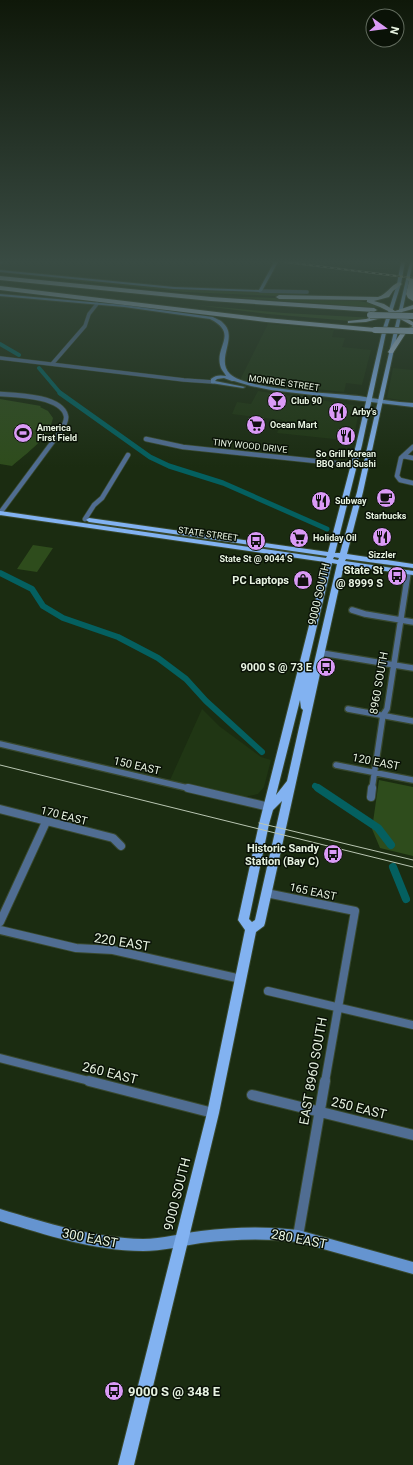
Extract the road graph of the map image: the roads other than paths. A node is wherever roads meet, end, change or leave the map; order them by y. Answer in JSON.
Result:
{"nodes":[{"id":1,"x":81,"y":330,"type":"edge"},
{"id":2,"x":227,"y":330,"type":"edge"},
{"id":3,"x":384,"y":330,"type":"edge"},
{"id":4,"x":393,"y":330,"type":"edge"},
{"id":5,"x":411,"y":330,"type":"edge"},
{"id":6,"x":391,"y":352,"type":"junction"},
{"id":7,"x":222,"y":355,"type":"junction"},
{"id":8,"x":0,"y":358,"type":"edge"},
{"id":9,"x":52,"y":364,"type":"junction"},
{"id":10,"x":224,"y":377,"type":"junction"},
{"id":11,"x":213,"y":382,"type":"junction"},
{"id":12,"x":246,"y":384,"type":"junction"},
{"id":13,"x":262,"y":390,"type":"junction"},
{"id":14,"x":0,"y":394,"type":"edge"},
{"id":15,"x":369,"y":400,"type":"junction"},
{"id":16,"x":380,"y":401,"type":"junction"},
{"id":17,"x":413,"y":405,"type":"edge"},
{"id":18,"x":146,"y":439,"type":"dead end"},
{"id":19,"x":413,"y":447,"type":"edge"},
{"id":20,"x":128,"y":455,"type":"dead end"},
{"id":21,"x":403,"y":456,"type":"junction"},
{"id":22,"x":413,"y":458,"type":"edge"},
{"id":23,"x":354,"y":465,"type":"junction"},
{"id":24,"x":413,"y":483,"type":"edge"},
{"id":25,"x":1,"y":510,"type":"edge"},
{"id":26,"x":85,"y":519,"type":"junction"},
{"id":27,"x":330,"y":558,"type":"junction"},
{"id":28,"x":342,"y":560,"type":"junction"},
{"id":29,"x":413,"y":566,"type":"edge"},
{"id":30,"x":410,"y":573,"type":"edge"},
{"id":31,"x":352,"y":610,"type":"dead end"},
{"id":32,"x":400,"y":620,"type":"junction"},
{"id":33,"x":413,"y":622,"type":"edge"},
{"id":34,"x":322,"y":653,"type":"junction"},
{"id":35,"x":393,"y":665,"type":"junction"},
{"id":36,"x":413,"y":668,"type":"edge"},
{"id":37,"x":302,"y":670,"type":"junction"},
{"id":38,"x":348,"y":709,"type":"dead end"},
{"id":39,"x":383,"y":715,"type":"junction"},
{"id":40,"x":306,"y":716,"type":"junction"},
{"id":41,"x":413,"y":721,"type":"edge"},
{"id":42,"x":0,"y":744,"type":"edge"},
{"id":43,"x":336,"y":765,"type":"dead end"},
{"id":44,"x":375,"y":772,"type":"junction"},
{"id":45,"x":413,"y":780,"type":"edge"},
{"id":46,"x":292,"y":781,"type":"junction"},
{"id":47,"x":371,"y":797,"type":"dead end"},
{"id":48,"x":269,"y":806,"type":"junction"},
{"id":49,"x":0,"y":809,"type":"edge"},
{"id":50,"x":46,"y":822,"type":"junction"},
{"id":51,"x":121,"y":846,"type":"dead end"},
{"id":52,"x":266,"y":893,"type":"junction"},
{"id":53,"x":355,"y":910,"type":"joint"},
{"id":54,"x":0,"y":922,"type":"edge"},
{"id":55,"x":251,"y":929,"type":"junction"},
{"id":56,"x":0,"y":930,"type":"edge"},
{"id":57,"x":241,"y":979,"type":"junction"},
{"id":58,"x":268,"y":991,"type":"dead end"},
{"id":59,"x":338,"y":1007,"type":"junction"},
{"id":60,"x":413,"y":1025,"type":"edge"},
{"id":61,"x":0,"y":1058,"type":"edge"},
{"id":62,"x":252,"y":1095,"type":"dead end"},
{"id":63,"x":319,"y":1111,"type":"junction"},
{"id":64,"x":213,"y":1113,"type":"junction"},
{"id":65,"x":413,"y":1135,"type":"edge"},
{"id":66,"x":0,"y":1215,"type":"edge"},
{"id":67,"x":298,"y":1236,"type":"junction"},
{"id":68,"x":182,"y":1240,"type":"junction"},
{"id":69,"x":413,"y":1268,"type":"edge"},
{"id":70,"x":126,"y":1465,"type":"edge"}],
"edges":[{"from":1,"to":9,"type":"street"},
{"from":2,"to":7,"type":"street","name":"MONROE STREET"},
{"from":3,"to":15,"type":"main road","name":"9000 SOUTH"},
{"from":4,"to":6,"type":"main road","name":"9000 SOUTH"},
{"from":5,"to":6,"type":"highway"},
{"from":6,"to":16,"type":"main road","name":"9000 SOUTH"},
{"from":7,"to":10,"type":"street","name":"MONROE STREET"},
{"from":7,"to":12,"type":"street","name":"MONROE STREET"},
{"from":8,"to":9,"type":"street"},
{"from":9,"to":11,"type":"street"},
{"from":10,"to":11,"type":"street"},
{"from":10,"to":12,"type":"street"},
{"from":10,"to":13,"type":"street","name":"MONROE STREET"},
{"from":11,"to":13,"type":"street"},
{"from":12,"to":15,"type":"street","name":"MONROE STREET"},
{"from":13,"to":15,"type":"street","name":"MONROE STREET"},
{"from":14,"to":25,"type":"street"},
{"from":15,"to":16,"type":"street","name":"MONROE STREET"},
{"from":15,"to":23,"type":"main road","name":"9000 SOUTH"},
{"from":16,"to":17,"type":"street","name":"MONROE STREET"},
{"from":16,"to":28,"type":"main road","name":"9000 SOUTH"},
{"from":18,"to":23,"type":"street","name":"TINY WOOD DRIVE"},
{"from":19,"to":21,"type":"street"},
{"from":20,"to":26,"type":"street"},
{"from":21,"to":22,"type":"street"},
{"from":21,"to":24,"type":"street"},
{"from":23,"to":27,"type":"main road","name":"9000 SOUTH"},
{"from":25,"to":26,"type":"main road","name":"STATE STREET"},
{"from":25,"to":27,"type":"main road","name":"STATE STREET"},
{"from":26,"to":27,"type":"main road","name":"STATE STREET"},
{"from":27,"to":28,"type":"main road","name":"STATE STREET"},
{"from":27,"to":37,"type":"main road","name":"9000 SOUTH"},
{"from":28,"to":29,"type":"main road","name":"STATE STREET"},
{"from":28,"to":30,"type":"main road","name":"STATE STREET"},
{"from":28,"to":34,"type":"main road","name":"9000 SOUTH"},
{"from":30,"to":32,"type":"street","name":"8960 SOUTH"},
{"from":31,"to":32,"type":"street"},
{"from":32,"to":33,"type":"street"},
{"from":32,"to":35,"type":"street","name":"8960 SOUTH"},
{"from":34,"to":35,"type":"street"},
{"from":34,"to":40,"type":"main road","name":"9000 SOUTH"},
{"from":35,"to":36,"type":"street"},
{"from":35,"to":39,"type":"street","name":"8960 SOUTH"},
{"from":37,"to":40,"type":"main road"},
{"from":37,"to":48,"type":"main road","name":"9000 SOUTH"},
{"from":38,"to":39,"type":"street"},
{"from":39,"to":41,"type":"street"},
{"from":39,"to":44,"type":"street","name":"8960 SOUTH"},
{"from":40,"to":46,"type":"main road","name":"9000 SOUTH"},
{"from":42,"to":48,"type":"street","name":"150 EAST"},
{"from":43,"to":44,"type":"street","name":"120 EAST"},
{"from":44,"to":45,"type":"street","name":"120 EAST"},
{"from":44,"to":47,"type":"street","name":"8960 SOUTH"},
{"from":46,"to":48,"type":"main road"},
{"from":46,"to":52,"type":"main road","name":"9000 SOUTH"},
{"from":48,"to":55,"type":"main road","name":"9000 SOUTH"},
{"from":49,"to":50,"type":"street","name":"170 EAST"},
{"from":50,"to":51,"type":"street","name":"170 EAST"},
{"from":50,"to":54,"type":"street"},
{"from":52,"to":53,"type":"street","name":"165 EAST"},
{"from":52,"to":55,"type":"main road","name":"9000 SOUTH"},
{"from":53,"to":59,"type":"street","name":"EAST 8960 SOUTH"},
{"from":55,"to":57,"type":"main road","name":"9000 SOUTH"},
{"from":56,"to":57,"type":"street","name":"220 EAST"},
{"from":57,"to":64,"type":"main road","name":"9000 SOUTH"},
{"from":58,"to":59,"type":"street"},
{"from":59,"to":60,"type":"street"},
{"from":59,"to":63,"type":"street","name":"EAST 8960 SOUTH"},
{"from":61,"to":64,"type":"street","name":"260 EAST"},
{"from":62,"to":63,"type":"street","name":"250 EAST"},
{"from":63,"to":65,"type":"street","name":"250 EAST"},
{"from":63,"to":67,"type":"street","name":"EAST 8960 SOUTH"},
{"from":64,"to":68,"type":"main road","name":"9000 SOUTH"},
{"from":66,"to":68,"type":"street","name":"300 EAST"},
{"from":67,"to":68,"type":"street","name":"280 EAST"},
{"from":67,"to":69,"type":"street","name":"280 EAST"},
{"from":68,"to":70,"type":"main road","name":"9000 SOUTH"}]}
